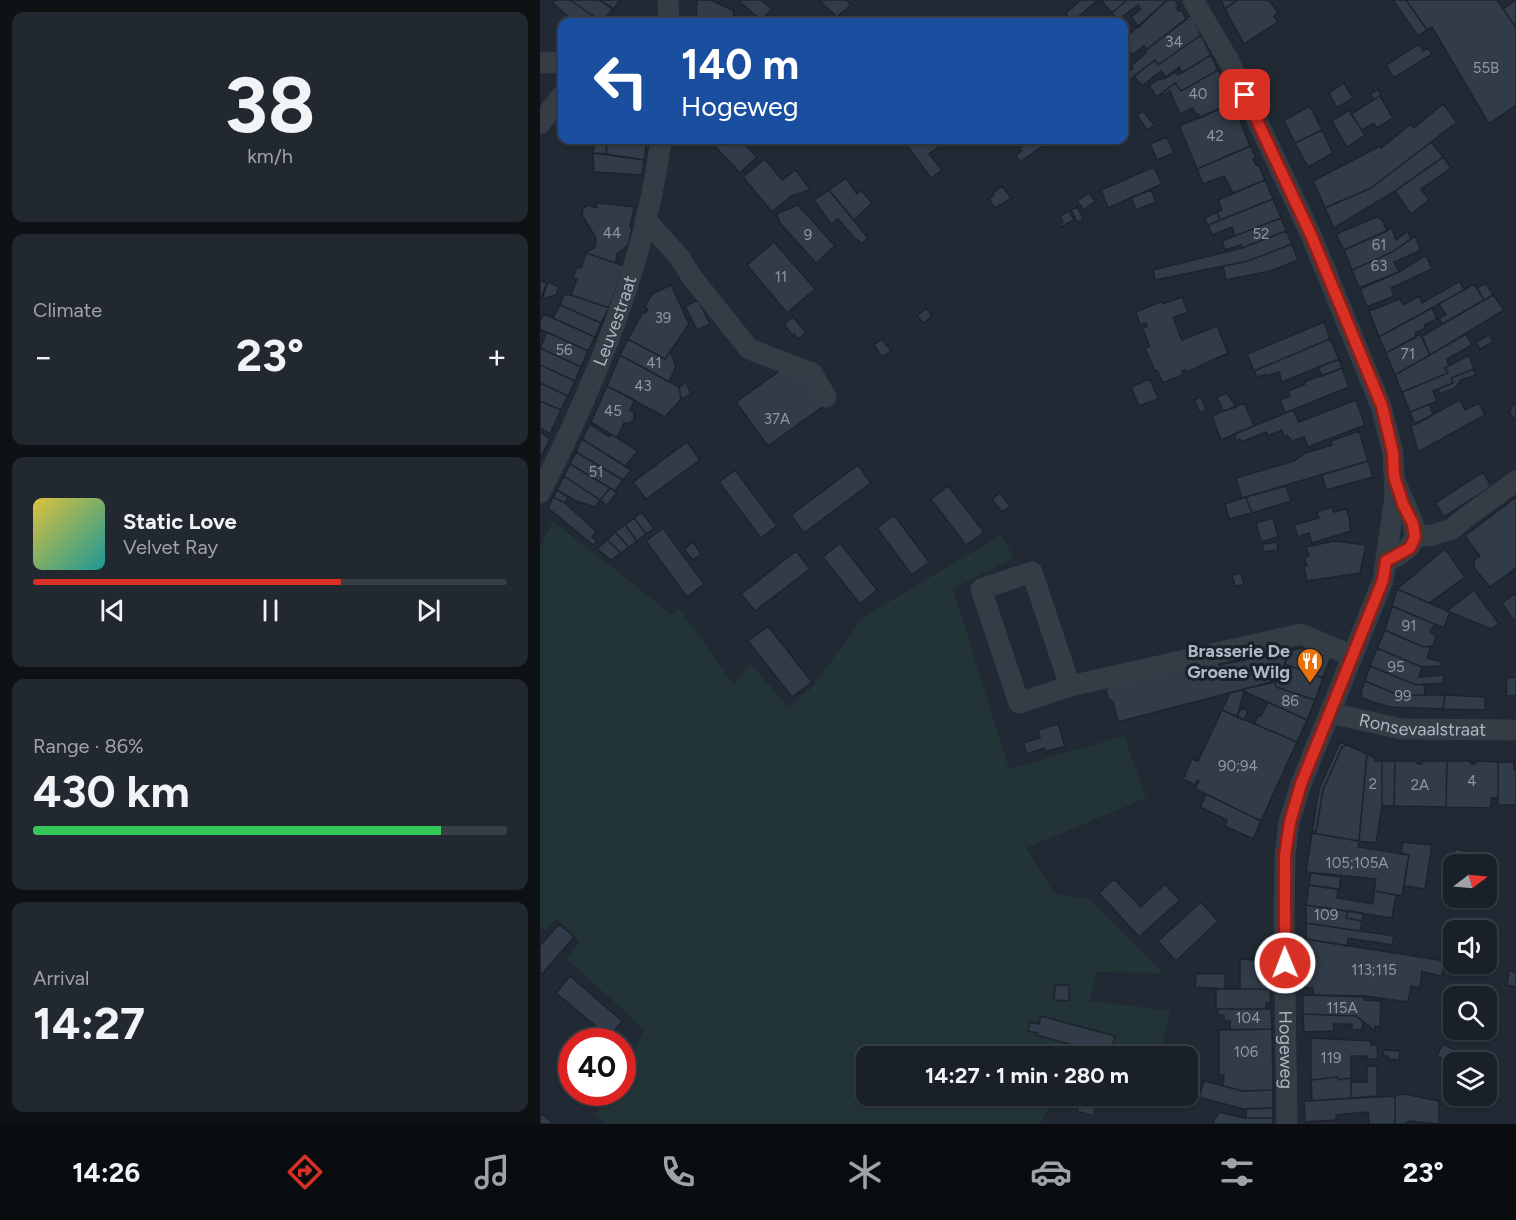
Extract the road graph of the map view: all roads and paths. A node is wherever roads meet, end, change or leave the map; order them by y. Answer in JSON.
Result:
{"nodes":[{"id":1,"x":668,"y":0,"type":"edge"},
{"id":2,"x":1193,"y":0,"type":"edge"},
{"id":3,"x":669,"y":18,"type":"edge"},
{"id":4,"x":558,"y":62,"type":"edge"},
{"id":5,"x":540,"y":63,"type":"edge"},
{"id":6,"x":558,"y":100,"type":"edge"},
{"id":7,"x":540,"y":124,"type":"edge"},
{"id":8,"x":660,"y":144,"type":"edge"},
{"id":9,"x":646,"y":220,"type":"junction"},
{"id":10,"x":826,"y":397,"type":"dead end"},
{"id":11,"x":1394,"y":476,"type":"junction"},
{"id":12,"x":1516,"y":481,"type":"edge"},
{"id":13,"x":540,"y":493,"type":"edge"},
{"id":14,"x":1415,"y":537,"type":"junction"},
{"id":15,"x":1386,"y":561,"type":"junction"},
{"id":16,"x":1352,"y":656,"type":"junction"},
{"id":17,"x":1070,"y":686,"type":"junction"},
{"id":18,"x":1330,"y":712,"type":"junction"},
{"id":19,"x":1516,"y":730,"type":"edge"},
{"id":20,"x":1287,"y":1124,"type":"edge"}],
"edges":[{"from":1,"to":3,"type":"street"},
{"from":2,"to":11,"type":"street","name":"Hogeweg"},
{"from":4,"to":5,"type":"street"},
{"from":6,"to":7,"type":"street"},
{"from":8,"to":9,"type":"street","name":"Leuvestraat"},
{"from":9,"to":10,"type":"street"},
{"from":9,"to":13,"type":"street","name":"Leuvestraat"},
{"from":11,"to":14,"type":"street","name":"Hogeweg"},
{"from":11,"to":15,"type":"street","name":"Hogeweg"},
{"from":12,"to":14,"type":"street"},
{"from":14,"to":15,"type":"street"},
{"from":15,"to":16,"type":"street","name":"Hogeweg"},
{"from":16,"to":17,"type":"street"},
{"from":16,"to":18,"type":"street","name":"Hogeweg"},
{"from":17,"to":17,"type":"street"},
{"from":18,"to":19,"type":"street","name":"Ronsevaalstraat"},
{"from":18,"to":20,"type":"street","name":"Hogeweg"}]}
